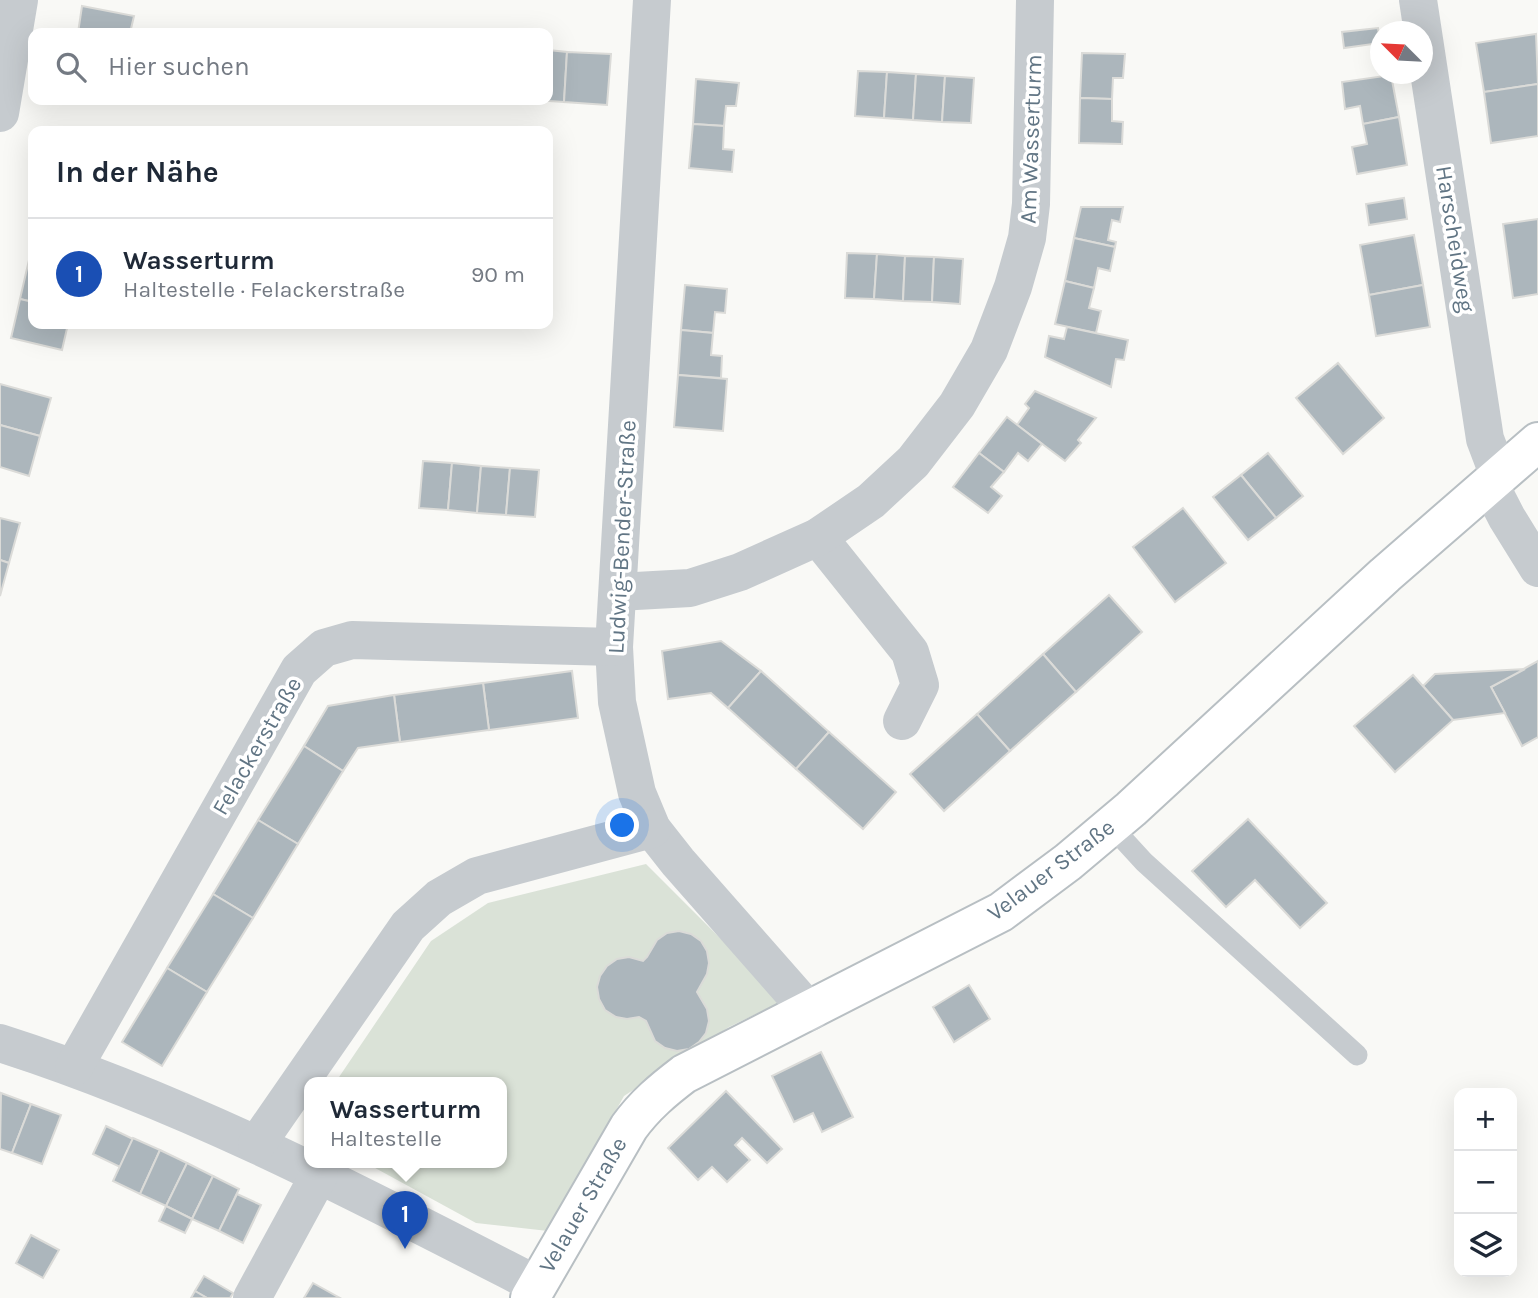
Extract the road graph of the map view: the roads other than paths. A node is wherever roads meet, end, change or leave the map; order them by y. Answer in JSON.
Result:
{"nodes":[{"id":1,"x":19,"y":0,"type":"edge"},
{"id":2,"x":652,"y":0,"type":"edge"},
{"id":3,"x":1035,"y":0,"type":"edge"},
{"id":4,"x":1418,"y":0,"type":"edge"},
{"id":5,"x":0,"y":113,"type":"edge"},
{"id":6,"x":1538,"y":442,"type":"edge"},
{"id":7,"x":1489,"y":485,"type":"junction"},
{"id":8,"x":818,"y":537,"type":"junction"},
{"id":9,"x":1538,"y":568,"type":"edge"},
{"id":10,"x":618,"y":592,"type":"junction"},
{"id":11,"x":614,"y":647,"type":"junction"},
{"id":12,"x":902,"y":721,"type":"dead end"},
{"id":13,"x":1111,"y":825,"type":"junction"},
{"id":14,"x":652,"y":829,"type":"junction"},
{"id":15,"x":810,"y":1012,"type":"junction"},
{"id":16,"x":0,"y":1043,"type":"edge"},
{"id":17,"x":1357,"y":1055,"type":"dead end"},
{"id":18,"x":74,"y":1067,"type":"junction"},
{"id":19,"x":257,"y":1144,"type":"junction"},
{"id":20,"x":304,"y":1168,"type":"edge"},
{"id":21,"x":305,"y":1168,"type":"edge"},
{"id":22,"x":319,"y":1175,"type":"junction"},
{"id":23,"x":533,"y":1291,"type":"edge"},
{"id":24,"x":252,"y":1298,"type":"edge"}],
"edges":[{"from":1,"to":5,"type":"street"},
{"from":2,"to":10,"type":"street","name":"Ludwig-Bender-Straße"},
{"from":3,"to":8,"type":"street","name":"Am Wasserturm"},
{"from":4,"to":7,"type":"street","name":"Harscheidweg"},
{"from":6,"to":7,"type":"main road","name":"Velauer Straße"},
{"from":7,"to":9,"type":"street","name":"Harscheidweg"},
{"from":7,"to":13,"type":"main road","name":"Velauer Straße"},
{"from":8,"to":10,"type":"street","name":"Am Wasserturm"},
{"from":8,"to":12,"type":"street"},
{"from":10,"to":11,"type":"street","name":"Ludwig-Bender-Straße"},
{"from":11,"to":14,"type":"street","name":"Ludwig-Bender-Straße"},
{"from":11,"to":18,"type":"street","name":"Felackerstraße"},
{"from":13,"to":15,"type":"main road","name":"Velauer Straße"},
{"from":13,"to":17,"type":"lane"},
{"from":14,"to":15,"type":"street","name":"Ludwig-Bender-Straße"},
{"from":14,"to":19,"type":"street"},
{"from":15,"to":23,"type":"main road","name":"Velauer Straße"},
{"from":16,"to":18,"type":"street"},
{"from":18,"to":19,"type":"street"},
{"from":19,"to":20,"type":"street"},
{"from":21,"to":22,"type":"street"},
{"from":22,"to":23,"type":"street"},
{"from":22,"to":24,"type":"street"}]}
